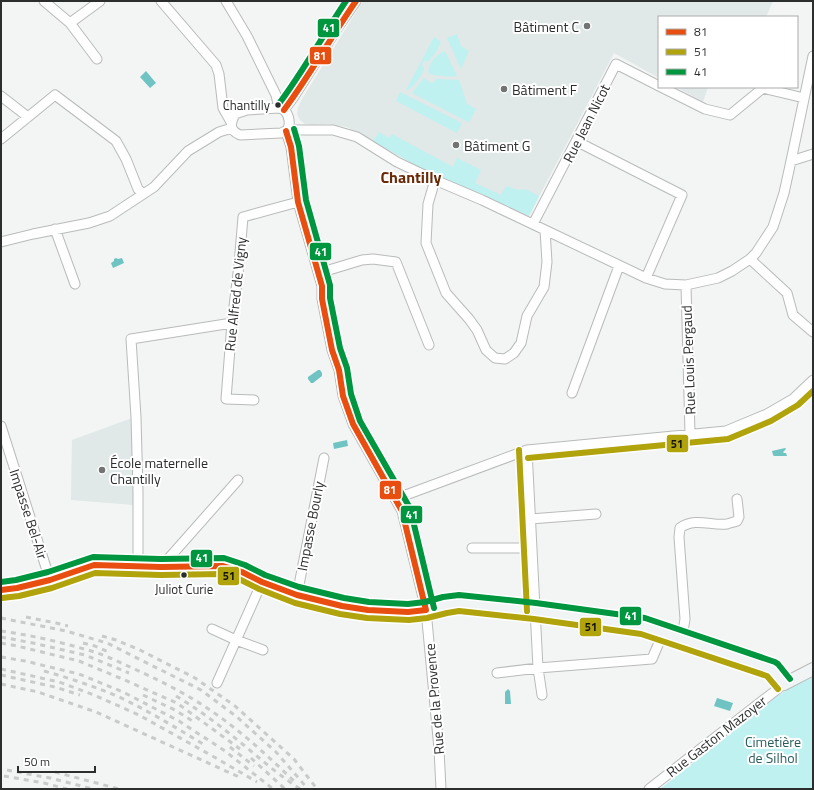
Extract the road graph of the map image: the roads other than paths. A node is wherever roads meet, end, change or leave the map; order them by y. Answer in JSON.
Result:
{"nodes":[{"id":1,"x":44,"y":1,"type":"edge"},
{"id":2,"x":100,"y":1,"type":"edge"},
{"id":3,"x":161,"y":1,"type":"edge"},
{"id":4,"x":226,"y":1,"type":"edge"},
{"id":5,"x":356,"y":1,"type":"edge"},
{"id":6,"x":70,"y":23,"type":"junction"},
{"id":7,"x":813,"y":56,"type":"edge"},
{"id":8,"x":97,"y":59,"type":"dead end"},
{"id":9,"x":658,"y":85,"type":"edge"},
{"id":10,"x":664,"y":88,"type":"edge"},
{"id":11,"x":763,"y":88,"type":"edge"},
{"id":12,"x":763,"y":88,"type":"edge"},
{"id":13,"x":1,"y":96,"type":"edge"},
{"id":14,"x":804,"y":98,"type":"junction"},
{"id":15,"x":282,"y":109,"type":"junction"},
{"id":16,"x":28,"y":117,"type":"junction"},
{"id":17,"x":231,"y":125,"type":"junction"},
{"id":18,"x":287,"y":129,"type":"junction"},
{"id":19,"x":1,"y":139,"type":"edge"},
{"id":20,"x":576,"y":141,"type":"junction"},
{"id":21,"x":813,"y":154,"type":"edge"},
{"id":22,"x":791,"y":161,"type":"junction"},
{"id":23,"x":435,"y":180,"type":"junction"},
{"id":24,"x":143,"y":194,"type":"junction"},
{"id":25,"x":298,"y":202,"type":"junction"},
{"id":26,"x":533,"y":224,"type":"junction"},
{"id":27,"x":55,"y":230,"type":"junction"},
{"id":28,"x":546,"y":230,"type":"junction"},
{"id":29,"x":1,"y":242,"type":"edge"},
{"id":30,"x":750,"y":259,"type":"junction"},
{"id":31,"x":619,"y":266,"type":"junction"},
{"id":32,"x":319,"y":274,"type":"junction"},
{"id":33,"x":646,"y":278,"type":"junction"},
{"id":34,"x":74,"y":284,"type":"dead end"},
{"id":35,"x":686,"y":285,"type":"junction"},
{"id":36,"x":232,"y":323,"type":"junction"},
{"id":37,"x":813,"y":332,"type":"edge"},
{"id":38,"x":429,"y":345,"type":"dead end"},
{"id":39,"x":813,"y":380,"type":"edge"},
{"id":40,"x":572,"y":393,"type":"dead end"},
{"id":41,"x":254,"y":400,"type":"dead end"},
{"id":42,"x":1,"y":426,"type":"edge"},
{"id":43,"x":690,"y":434,"type":"junction"},
{"id":44,"x":527,"y":450,"type":"junction"},
{"id":45,"x":324,"y":458,"type":"dead end"},
{"id":46,"x":238,"y":480,"type":"dead end"},
{"id":47,"x":395,"y":499,"type":"junction"},
{"id":48,"x":737,"y":499,"type":"dead end"},
{"id":49,"x":596,"y":514,"type":"dead end"},
{"id":50,"x":530,"y":520,"type":"junction"},
{"id":51,"x":472,"y":548,"type":"dead end"},
{"id":52,"x":532,"y":548,"type":"junction"},
{"id":53,"x":138,"y":566,"type":"junction"},
{"id":54,"x":161,"y":567,"type":"junction"},
{"id":55,"x":50,"y":580,"type":"junction"},
{"id":56,"x":262,"y":582,"type":"junction"},
{"id":57,"x":1,"y":590,"type":"edge"},
{"id":58,"x":297,"y":595,"type":"junction"},
{"id":59,"x":426,"y":610,"type":"junction"},
{"id":60,"x":535,"y":611,"type":"junction"},
{"id":61,"x":212,"y":629,"type":"dead end"},
{"id":62,"x":663,"y":633,"type":"junction"},
{"id":63,"x":682,"y":638,"type":"junction"},
{"id":64,"x":236,"y":640,"type":"junction"},
{"id":65,"x":263,"y":650,"type":"dead end"},
{"id":66,"x":538,"y":668,"type":"junction"},
{"id":67,"x":813,"y":669,"type":"edge"},
{"id":68,"x":497,"y":673,"type":"dead end"},
{"id":69,"x":217,"y":683,"type":"dead end"},
{"id":70,"x":784,"y":684,"type":"junction"},
{"id":71,"x":542,"y":695,"type":"dead end"},
{"id":72,"x":441,"y":789,"type":"edge"},
{"id":73,"x":649,"y":789,"type":"edge"}],
"edges":[{"from":1,"to":6,"type":"street"},
{"from":2,"to":6,"type":"street"},
{"from":3,"to":17,"type":"street"},
{"from":4,"to":15,"type":"street","name":"Rue de la Provence"},
{"from":5,"to":15,"type":"street"},
{"from":6,"to":8,"type":"street"},
{"from":7,"to":14,"type":"street"},
{"from":9,"to":20,"type":"street","name":"Rue Jean Nicot"},
{"from":10,"to":11,"type":"street","name":"Rue Jean Nicot"},
{"from":12,"to":14,"type":"street","name":"Rue Jean Nicot"},
{"from":13,"to":16,"type":"street"},
{"from":14,"to":22,"type":"street"},
{"from":15,"to":17,"type":"street"},
{"from":15,"to":18,"type":"street","name":"Rue de la Provence"},
{"from":16,"to":19,"type":"street"},
{"from":16,"to":24,"type":"street"},
{"from":17,"to":18,"type":"street"},
{"from":17,"to":24,"type":"street"},
{"from":18,"to":23,"type":"street"},
{"from":18,"to":25,"type":"street","name":"Rue de la Provence"},
{"from":20,"to":26,"type":"street","name":"Rue Jean Nicot"},
{"from":20,"to":33,"type":"street"},
{"from":21,"to":22,"type":"street"},
{"from":22,"to":30,"type":"street"},
{"from":23,"to":26,"type":"street"},
{"from":23,"to":28,"type":"street"},
{"from":24,"to":27,"type":"street"},
{"from":25,"to":32,"type":"street","name":"Rue de la Provence"},
{"from":25,"to":36,"type":"street","name":"Rue Alfred de Vigny"},
{"from":26,"to":28,"type":"street"},
{"from":27,"to":29,"type":"street"},
{"from":27,"to":34,"type":"street"},
{"from":28,"to":31,"type":"street"},
{"from":30,"to":35,"type":"street"},
{"from":30,"to":37,"type":"street"},
{"from":31,"to":33,"type":"street"},
{"from":31,"to":40,"type":"street"},
{"from":32,"to":38,"type":"street"},
{"from":32,"to":47,"type":"street","name":"Rue de la Provence"},
{"from":33,"to":35,"type":"street"},
{"from":35,"to":43,"type":"street","name":"Rue Louis Pergaud"},
{"from":36,"to":41,"type":"street","name":"Rue Alfred de Vigny"},
{"from":36,"to":53,"type":"street"},
{"from":39,"to":43,"type":"street"},
{"from":42,"to":55,"type":"street","name":"Impasse Bel-Air"},
{"from":43,"to":44,"type":"street"},
{"from":44,"to":47,"type":"street"},
{"from":44,"to":50,"type":"street"},
{"from":45,"to":58,"type":"street","name":"Impasse Bourly"},
{"from":46,"to":54,"type":"street"},
{"from":47,"to":59,"type":"street","name":"Rue de la Provence"},
{"from":48,"to":63,"type":"street"},
{"from":49,"to":50,"type":"street"},
{"from":50,"to":52,"type":"street"},
{"from":51,"to":52,"type":"street"},
{"from":52,"to":60,"type":"street"},
{"from":53,"to":54,"type":"street"},
{"from":53,"to":55,"type":"street"},
{"from":54,"to":56,"type":"street"},
{"from":55,"to":57,"type":"street"},
{"from":56,"to":58,"type":"street"},
{"from":56,"to":64,"type":"street"},
{"from":58,"to":59,"type":"street"},
{"from":59,"to":60,"type":"street"},
{"from":59,"to":72,"type":"street","name":"Rue de la Provence"},
{"from":60,"to":62,"type":"street"},
{"from":60,"to":66,"type":"street"},
{"from":61,"to":64,"type":"street"},
{"from":62,"to":63,"type":"street"},
{"from":62,"to":66,"type":"street"},
{"from":63,"to":70,"type":"street"},
{"from":64,"to":65,"type":"street"},
{"from":64,"to":69,"type":"street"},
{"from":66,"to":68,"type":"street"},
{"from":66,"to":71,"type":"street"},
{"from":67,"to":70,"type":"street"},
{"from":70,"to":73,"type":"street","name":"Rue Gaston Mazoyer"}]}
